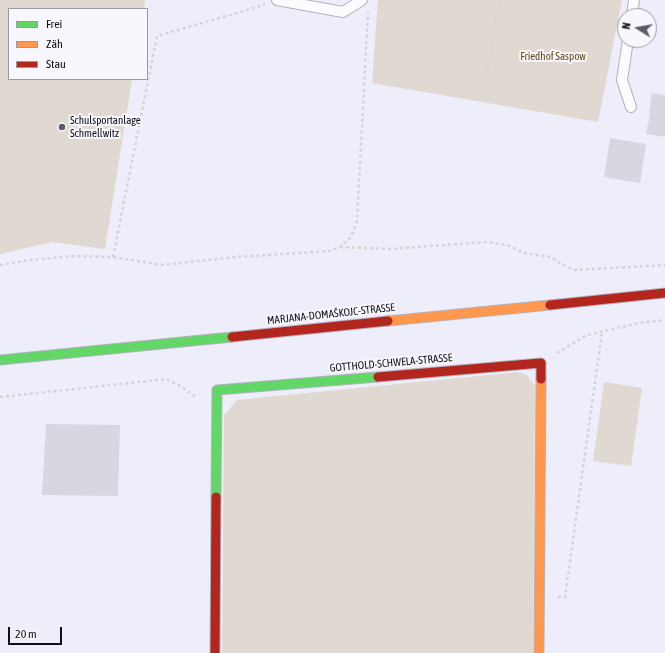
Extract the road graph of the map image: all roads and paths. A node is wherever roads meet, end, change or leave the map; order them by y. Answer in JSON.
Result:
{"nodes":[{"id":1,"x":500,"y":0,"type":"edge"},
{"id":2,"x":273,"y":1,"type":"edge"},
{"id":3,"x":365,"y":4,"type":"edge"},
{"id":4,"x":627,"y":48,"type":"edge"},
{"id":5,"x":487,"y":77,"type":"dead end"},
{"id":6,"x":631,"y":107,"type":"dead end"},
{"id":7,"x":340,"y":247,"type":"junction"},
{"id":8,"x":113,"y":258,"type":"junction"},
{"id":9,"x":0,"y":265,"type":"edge"},
{"id":10,"x":665,"y":265,"type":"edge"},
{"id":11,"x":665,"y":293,"type":"edge"},
{"id":12,"x":665,"y":320,"type":"edge"},
{"id":13,"x":602,"y":332,"type":"junction"},
{"id":14,"x":0,"y":360,"type":"edge"},
{"id":15,"x":541,"y":363,"type":"junction"},
{"id":16,"x":0,"y":397,"type":"edge"},
{"id":17,"x":216,"y":406,"type":"junction"},
{"id":18,"x":539,"y":598,"type":"junction"},
{"id":19,"x":215,"y":653,"type":"edge"},
{"id":20,"x":539,"y":653,"type":"edge"}],
"edges":[{"from":1,"to":5,"type":"path"},
{"from":2,"to":3,"type":"lane"},
{"from":2,"to":8,"type":"path"},
{"from":3,"to":7,"type":"path"},
{"from":4,"to":6,"type":"lane"},
{"from":7,"to":8,"type":"path"},
{"from":7,"to":10,"type":"path"},
{"from":8,"to":9,"type":"path"},
{"from":11,"to":14,"type":"street","name":"MARJANA-DOMAŠKOJC-STRASSE"},
{"from":12,"to":13,"type":"path"},
{"from":13,"to":15,"type":"path"},
{"from":13,"to":18,"type":"path"},
{"from":15,"to":17,"type":"street","name":"GOTTHOLD-SCHWELA-STRASSE"},
{"from":15,"to":18,"type":"street"},
{"from":16,"to":17,"type":"path"},
{"from":17,"to":19,"type":"street","name":"GOTTHOLD-SCHWELA-STRASSE"},
{"from":18,"to":20,"type":"street"}]}
